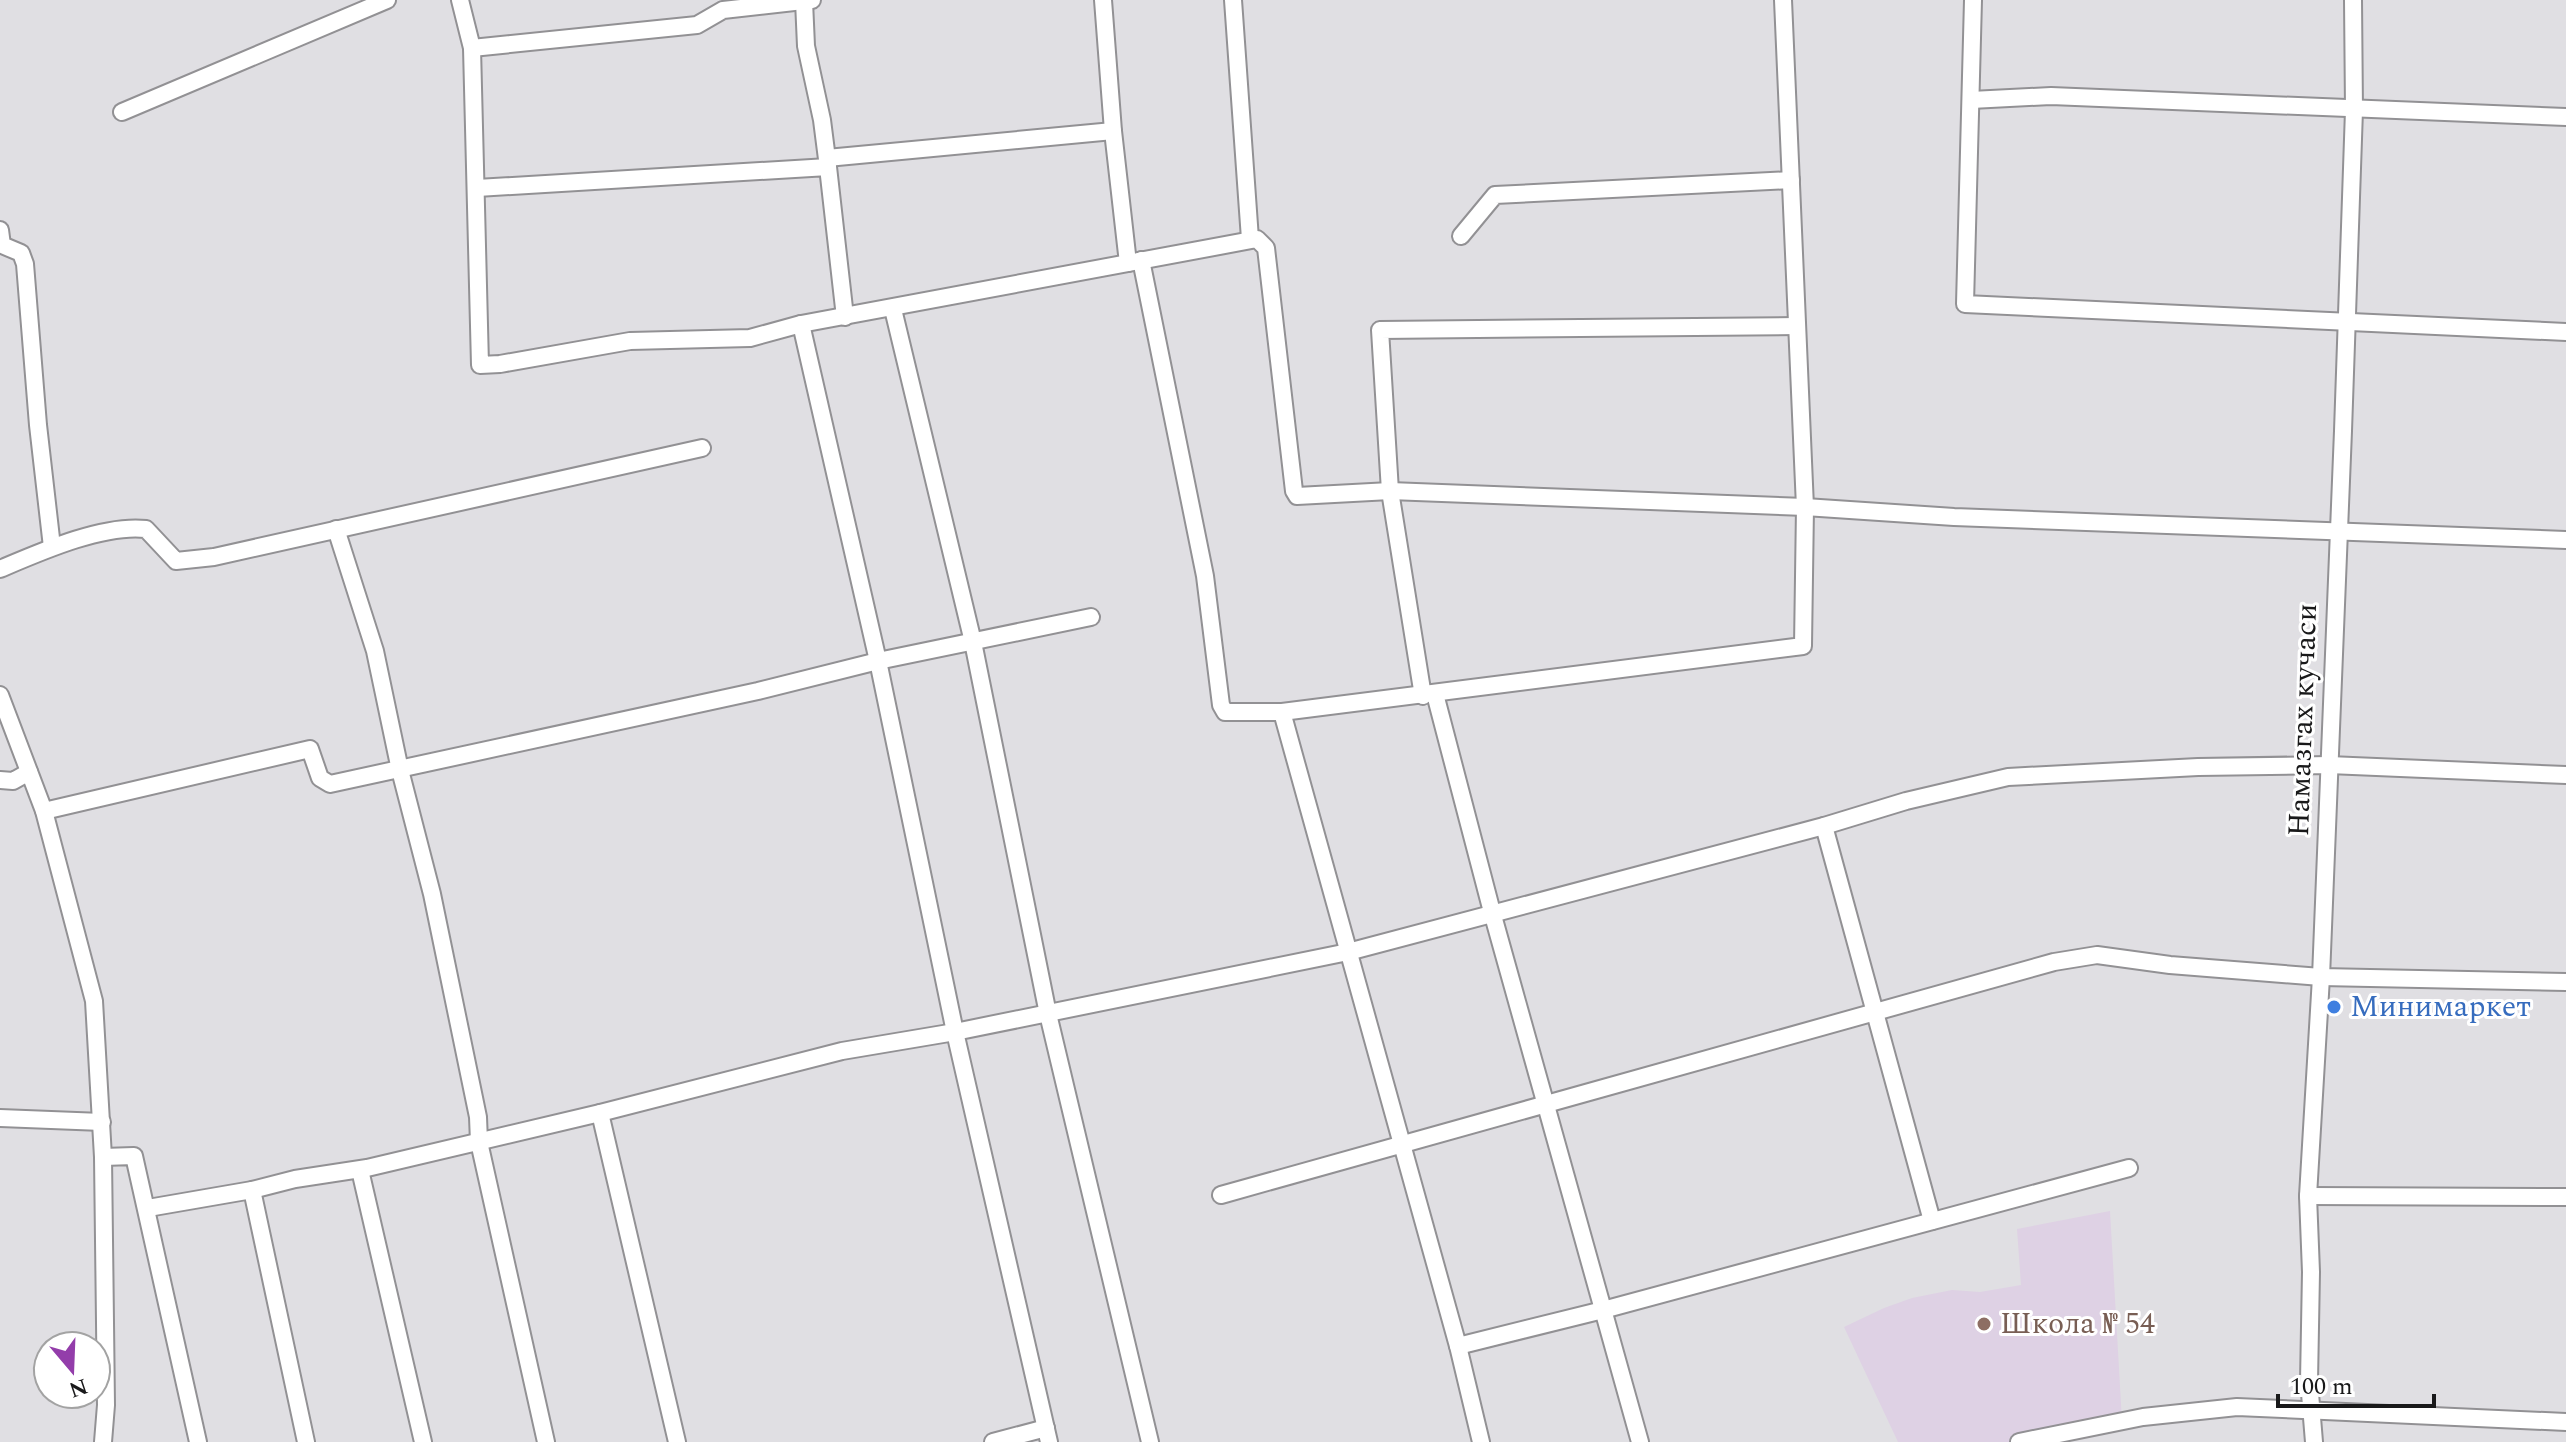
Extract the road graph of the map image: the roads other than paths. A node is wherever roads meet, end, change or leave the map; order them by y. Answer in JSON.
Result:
{"nodes":[{"id":1,"x":387,"y":0,"type":"edge"},
{"id":2,"x":460,"y":0,"type":"edge"},
{"id":3,"x":812,"y":0,"type":"edge"},
{"id":4,"x":1103,"y":0,"type":"edge"},
{"id":5,"x":1233,"y":0,"type":"edge"},
{"id":6,"x":1783,"y":0,"type":"edge"},
{"id":7,"x":1973,"y":0,"type":"edge"},
{"id":8,"x":2353,"y":0,"type":"edge"},
{"id":9,"x":804,"y":1,"type":"edge"},
{"id":10,"x":472,"y":48,"type":"junction"},
{"id":11,"x":1971,"y":100,"type":"junction"},
{"id":12,"x":2354,"y":110,"type":"junction"},
{"id":13,"x":122,"y":112,"type":"dead end"},
{"id":14,"x":2566,"y":117,"type":"edge"},
{"id":15,"x":1113,"y":131,"type":"junction"},
{"id":16,"x":828,"y":162,"type":"junction"},
{"id":17,"x":1791,"y":180,"type":"junction"},
{"id":18,"x":477,"y":188,"type":"junction"},
{"id":19,"x":0,"y":230,"type":"edge"},
{"id":20,"x":1461,"y":236,"type":"dead end"},
{"id":21,"x":1250,"y":239,"type":"junction"},
{"id":22,"x":1134,"y":262,"type":"junction"},
{"id":23,"x":893,"y":309,"type":"junction"},
{"id":24,"x":845,"y":317,"type":"junction"},
{"id":25,"x":2346,"y":321,"type":"junction"},
{"id":26,"x":801,"y":324,"type":"junction"},
{"id":27,"x":1797,"y":326,"type":"junction"},
{"id":28,"x":2566,"y":332,"type":"edge"},
{"id":29,"x":702,"y":448,"type":"dead end"},
{"id":30,"x":1390,"y":491,"type":"junction"},
{"id":31,"x":1805,"y":507,"type":"junction"},
{"id":32,"x":336,"y":529,"type":"junction"},
{"id":33,"x":2339,"y":529,"type":"junction"},
{"id":34,"x":2566,"y":540,"type":"edge"},
{"id":35,"x":52,"y":547,"type":"junction"},
{"id":36,"x":0,"y":569,"type":"edge"},
{"id":37,"x":1091,"y":617,"type":"dead end"},
{"id":38,"x":973,"y":642,"type":"junction"},
{"id":39,"x":878,"y":661,"type":"junction"},
{"id":40,"x":0,"y":695,"type":"edge"},
{"id":41,"x":1429,"y":695,"type":"junction"},
{"id":42,"x":1282,"y":712,"type":"junction"},
{"id":43,"x":2329,"y":765,"type":"junction"},
{"id":44,"x":400,"y":770,"type":"junction"},
{"id":45,"x":29,"y":772,"type":"junction"},
{"id":46,"x":2566,"y":775,"type":"edge"},
{"id":47,"x":0,"y":780,"type":"edge"},
{"id":48,"x":44,"y":811,"type":"junction"},
{"id":49,"x":1824,"y":826,"type":"junction"},
{"id":50,"x":1492,"y":912,"type":"junction"},
{"id":51,"x":1348,"y":952,"type":"junction"},
{"id":52,"x":2321,"y":977,"type":"junction"},
{"id":53,"x":2566,"y":982,"type":"edge"},
{"id":54,"x":1877,"y":1011,"type":"junction"},
{"id":55,"x":1048,"y":1014,"type":"junction"},
{"id":56,"x":955,"y":1032,"type":"junction"},
{"id":57,"x":1545,"y":1103,"type":"junction"},
{"id":58,"x":600,"y":1113,"type":"junction"},
{"id":59,"x":0,"y":1118,"type":"edge"},
{"id":60,"x":102,"y":1122,"type":"junction"},
{"id":61,"x":479,"y":1142,"type":"junction"},
{"id":62,"x":1400,"y":1145,"type":"junction"},
{"id":63,"x":103,"y":1157,"type":"junction"},
{"id":64,"x":2129,"y":1168,"type":"dead end"},
{"id":65,"x":360,"y":1170,"type":"junction"},
{"id":66,"x":252,"y":1190,"type":"junction"},
{"id":67,"x":1221,"y":1195,"type":"dead end"},
{"id":68,"x":2308,"y":1196,"type":"junction"},
{"id":69,"x":2566,"y":1197,"type":"edge"},
{"id":70,"x":148,"y":1208,"type":"junction"},
{"id":71,"x":1932,"y":1221,"type":"junction"},
{"id":72,"x":1603,"y":1310,"type":"junction"},
{"id":73,"x":1458,"y":1346,"type":"junction"},
{"id":74,"x":2312,"y":1409,"type":"junction"},
{"id":75,"x":2566,"y":1422,"type":"edge"},
{"id":76,"x":1047,"y":1435,"type":"edge"},
{"id":77,"x":103,"y":1442,"type":"edge"},
{"id":78,"x":198,"y":1442,"type":"edge"},
{"id":79,"x":306,"y":1442,"type":"edge"},
{"id":80,"x":423,"y":1442,"type":"edge"},
{"id":81,"x":546,"y":1442,"type":"edge"},
{"id":82,"x":677,"y":1442,"type":"edge"},
{"id":83,"x":993,"y":1442,"type":"edge"},
{"id":84,"x":1150,"y":1442,"type":"edge"},
{"id":85,"x":1481,"y":1442,"type":"edge"},
{"id":86,"x":1640,"y":1442,"type":"edge"},
{"id":87,"x":2019,"y":1442,"type":"edge"},
{"id":88,"x":2314,"y":1442,"type":"edge"}],
"edges":[{"from":1,"to":13,"type":"street"},
{"from":2,"to":10,"type":"street"},
{"from":3,"to":9,"type":"street"},
{"from":4,"to":15,"type":"street"},
{"from":5,"to":21,"type":"street"},
{"from":6,"to":17,"type":"street"},
{"from":7,"to":11,"type":"street"},
{"from":8,"to":12,"type":"street","name":"Намазгах кучаси"},
{"from":9,"to":10,"type":"street"},
{"from":9,"to":16,"type":"street"},
{"from":10,"to":18,"type":"street"},
{"from":11,"to":12,"type":"street"},
{"from":11,"to":25,"type":"street"},
{"from":12,"to":14,"type":"street"},
{"from":12,"to":25,"type":"street","name":"Намазгах кучаси"},
{"from":15,"to":16,"type":"street"},
{"from":15,"to":22,"type":"street"},
{"from":16,"to":18,"type":"street"},
{"from":16,"to":24,"type":"street"},
{"from":17,"to":20,"type":"street"},
{"from":17,"to":27,"type":"street"},
{"from":18,"to":26,"type":"street"},
{"from":19,"to":35,"type":"street"},
{"from":21,"to":22,"type":"street"},
{"from":21,"to":30,"type":"street"},
{"from":22,"to":23,"type":"street"},
{"from":22,"to":42,"type":"street"},
{"from":23,"to":24,"type":"street"},
{"from":23,"to":38,"type":"street"},
{"from":24,"to":26,"type":"street"},
{"from":25,"to":28,"type":"street"},
{"from":25,"to":33,"type":"street","name":"Намазгах кучаси"},
{"from":26,"to":39,"type":"street"},
{"from":27,"to":30,"type":"street"},
{"from":27,"to":31,"type":"street"},
{"from":29,"to":32,"type":"street"},
{"from":30,"to":31,"type":"street"},
{"from":30,"to":41,"type":"street"},
{"from":31,"to":33,"type":"street"},
{"from":31,"to":41,"type":"street"},
{"from":32,"to":35,"type":"street"},
{"from":32,"to":44,"type":"street"},
{"from":33,"to":34,"type":"street"},
{"from":33,"to":43,"type":"street","name":"Намазгах кучаси"},
{"from":35,"to":36,"type":"street"},
{"from":37,"to":38,"type":"street"},
{"from":38,"to":39,"type":"street"},
{"from":38,"to":55,"type":"street"},
{"from":39,"to":44,"type":"street"},
{"from":39,"to":56,"type":"street"},
{"from":40,"to":45,"type":"street"},
{"from":41,"to":42,"type":"street"},
{"from":41,"to":50,"type":"street"},
{"from":42,"to":51,"type":"street"},
{"from":43,"to":46,"type":"street"},
{"from":43,"to":49,"type":"street"},
{"from":43,"to":52,"type":"street","name":"Намазгах кучаси"},
{"from":44,"to":48,"type":"street"},
{"from":44,"to":61,"type":"street"},
{"from":45,"to":47,"type":"street"},
{"from":45,"to":48,"type":"street"},
{"from":48,"to":60,"type":"street"},
{"from":49,"to":50,"type":"street"},
{"from":49,"to":54,"type":"street"},
{"from":50,"to":51,"type":"street"},
{"from":50,"to":57,"type":"street"},
{"from":51,"to":55,"type":"street"},
{"from":51,"to":62,"type":"street"},
{"from":52,"to":53,"type":"street"},
{"from":52,"to":54,"type":"street"},
{"from":52,"to":68,"type":"street","name":"Намазгах кучаси"},
{"from":54,"to":57,"type":"street"},
{"from":54,"to":71,"type":"street"},
{"from":55,"to":56,"type":"street"},
{"from":55,"to":84,"type":"street"},
{"from":56,"to":58,"type":"street"},
{"from":56,"to":76,"type":"street"},
{"from":57,"to":62,"type":"street"},
{"from":57,"to":72,"type":"street"},
{"from":58,"to":61,"type":"street"},
{"from":58,"to":82,"type":"street"},
{"from":59,"to":60,"type":"street"},
{"from":60,"to":63,"type":"street"},
{"from":61,"to":65,"type":"street"},
{"from":61,"to":81,"type":"street"},
{"from":62,"to":67,"type":"street"},
{"from":62,"to":73,"type":"street"},
{"from":63,"to":70,"type":"street"},
{"from":63,"to":77,"type":"street"},
{"from":64,"to":71,"type":"street"},
{"from":65,"to":66,"type":"street"},
{"from":65,"to":80,"type":"street"},
{"from":66,"to":70,"type":"street"},
{"from":66,"to":79,"type":"street"},
{"from":68,"to":69,"type":"street"},
{"from":68,"to":74,"type":"street","name":"Намазгах кучаси"},
{"from":70,"to":78,"type":"street"},
{"from":71,"to":72,"type":"street"},
{"from":72,"to":73,"type":"street"},
{"from":72,"to":86,"type":"street"},
{"from":73,"to":85,"type":"street"},
{"from":74,"to":75,"type":"street"},
{"from":74,"to":87,"type":"street"},
{"from":74,"to":88,"type":"street","name":"Намазгах кучаси"},
{"from":76,"to":83,"type":"street"}]}
